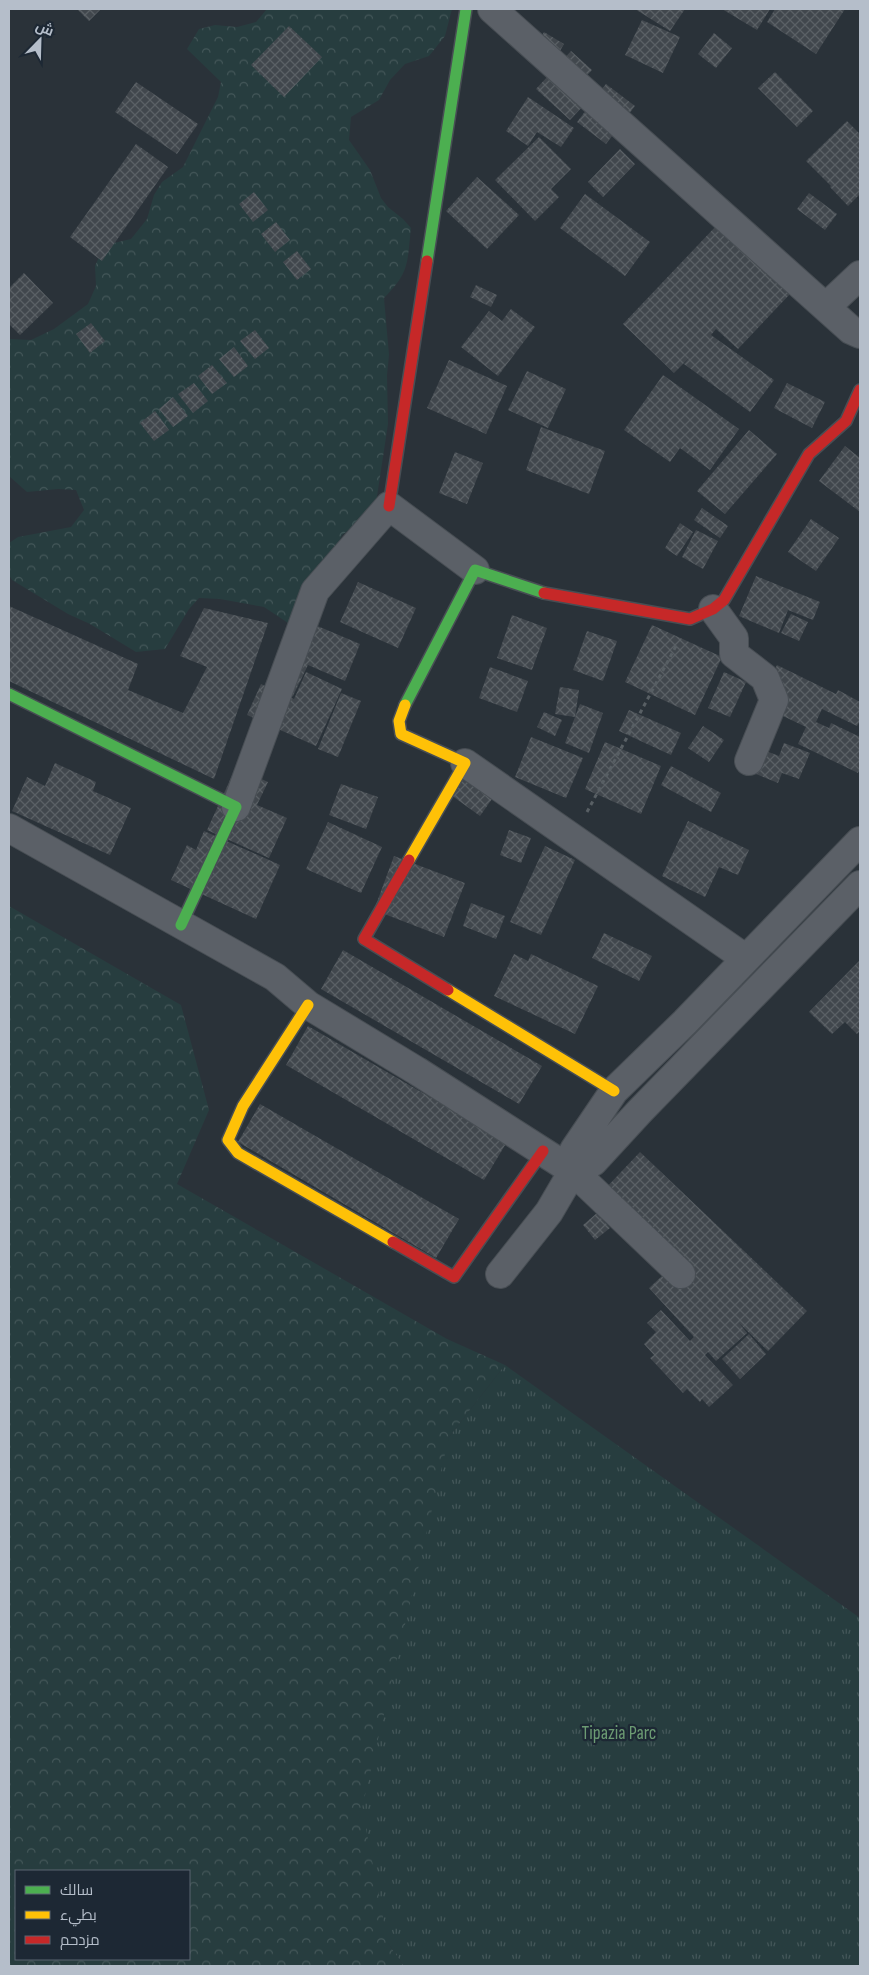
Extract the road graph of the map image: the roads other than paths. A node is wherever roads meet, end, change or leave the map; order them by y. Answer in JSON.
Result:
{"nodes":[{"id":1,"x":466,"y":9,"type":"edge"},
{"id":2,"x":492,"y":9,"type":"edge"},
{"id":3,"x":860,"y":274,"type":"edge"},
{"id":4,"x":826,"y":307,"type":"junction"},
{"id":5,"x":860,"y":334,"type":"edge"},
{"id":6,"x":860,"y":390,"type":"edge"},
{"id":7,"x":853,"y":427,"type":"edge"},
{"id":8,"x":389,"y":506,"type":"junction"},
{"id":9,"x":475,"y":570,"type":"junction"},
{"id":10,"x":702,"y":614,"type":"junction"},
{"id":11,"x":9,"y":694,"type":"edge"},
{"id":12,"x":749,"y":761,"type":"dead end"},
{"id":13,"x":465,"y":763,"type":"junction"},
{"id":14,"x":236,"y":807,"type":"junction"},
{"id":15,"x":9,"y":828,"type":"edge"},
{"id":16,"x":860,"y":841,"type":"edge"},
{"id":17,"x":860,"y":885,"type":"edge"},
{"id":18,"x":181,"y":925,"type":"junction"},
{"id":19,"x":745,"y":958,"type":"junction"},
{"id":20,"x":308,"y":1005,"type":"junction"},
{"id":21,"x":614,"y":1091,"type":"junction"},
{"id":22,"x":543,"y":1151,"type":"junction"},
{"id":23,"x":573,"y":1171,"type":"junction"},
{"id":24,"x":500,"y":1274,"type":"dead end"},
{"id":25,"x":681,"y":1274,"type":"dead end"}],
"edges":[{"from":1,"to":8,"type":"street"},
{"from":2,"to":4,"type":"street"},
{"from":3,"to":4,"type":"street"},
{"from":4,"to":5,"type":"street"},
{"from":6,"to":7,"type":"street"},
{"from":7,"to":10,"type":"street"},
{"from":8,"to":9,"type":"street"},
{"from":8,"to":14,"type":"street"},
{"from":9,"to":10,"type":"street"},
{"from":9,"to":13,"type":"street"},
{"from":10,"to":12,"type":"street"},
{"from":11,"to":14,"type":"street"},
{"from":13,"to":19,"type":"street"},
{"from":13,"to":21,"type":"street"},
{"from":14,"to":18,"type":"street"},
{"from":15,"to":18,"type":"street"},
{"from":16,"to":19,"type":"street"},
{"from":17,"to":23,"type":"street"},
{"from":18,"to":20,"type":"street"},
{"from":19,"to":21,"type":"street"},
{"from":20,"to":22,"type":"street"},
{"from":20,"to":22,"type":"street"},
{"from":21,"to":23,"type":"street"},
{"from":22,"to":23,"type":"street"},
{"from":23,"to":24,"type":"street"},
{"from":23,"to":25,"type":"street"}]}
